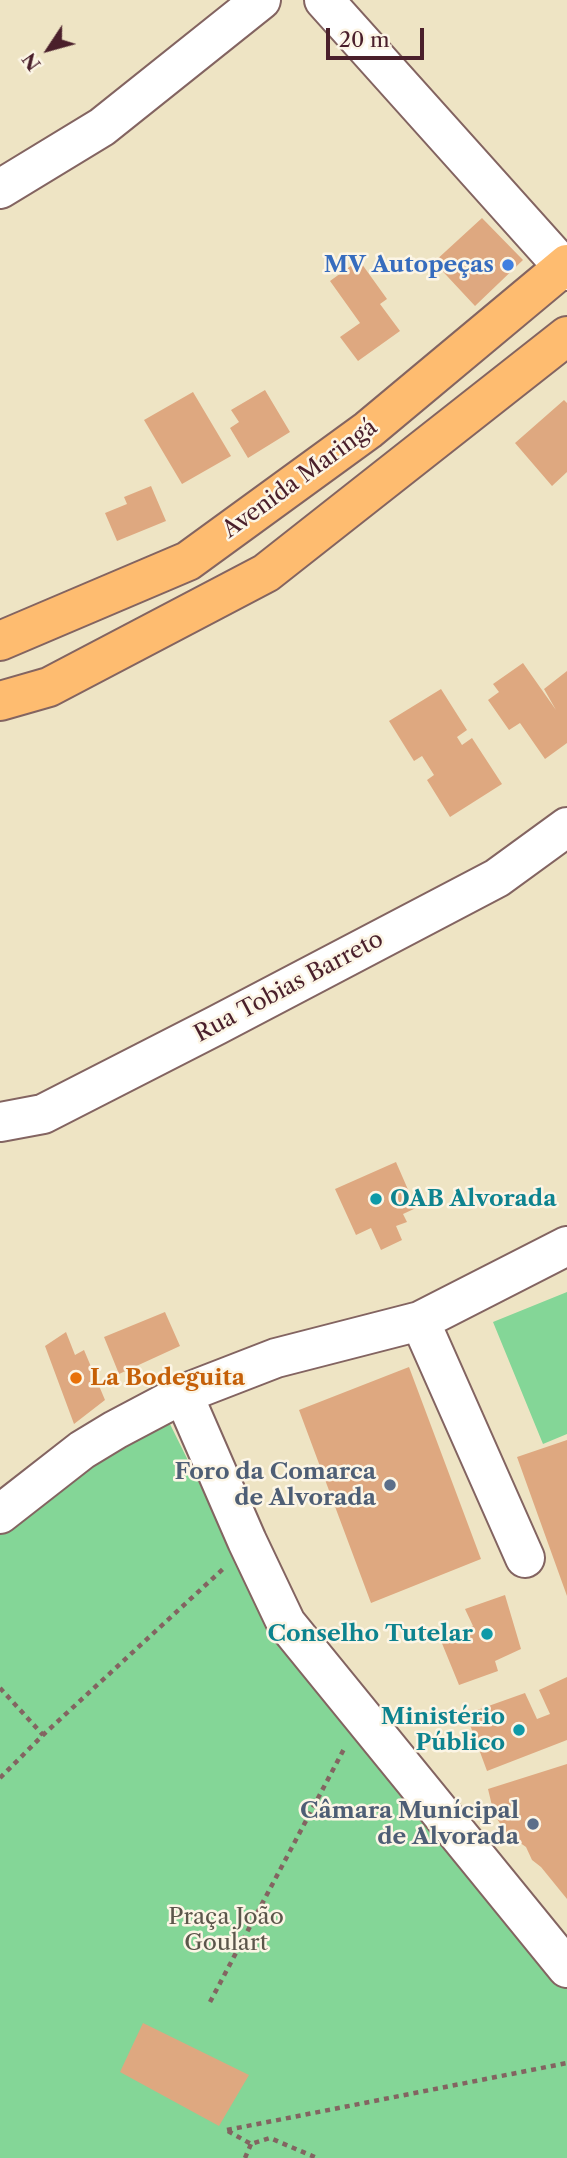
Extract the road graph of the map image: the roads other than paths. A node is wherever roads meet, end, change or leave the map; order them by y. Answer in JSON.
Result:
{"nodes":[{"id":1,"x":261,"y":0,"type":"edge"},
{"id":2,"x":324,"y":0,"type":"edge"},
{"id":3,"x":0,"y":189,"type":"edge"},
{"id":4,"x":566,"y":267,"type":"edge"},
{"id":5,"x":567,"y":336,"type":"edge"},
{"id":6,"x":0,"y":641,"type":"edge"},
{"id":7,"x":0,"y":701,"type":"edge"},
{"id":8,"x":567,"y":827,"type":"edge"},
{"id":9,"x":0,"y":1122,"type":"edge"},
{"id":10,"x":567,"y":1246,"type":"edge"},
{"id":11,"x":420,"y":1321,"type":"junction"},
{"id":12,"x":183,"y":1394,"type":"junction"},
{"id":13,"x":0,"y":1514,"type":"edge"},
{"id":14,"x":525,"y":1558,"type":"dead end"},
{"id":15,"x":567,"y":1968,"type":"edge"}],
"edges":[{"from":1,"to":3,"type":"street"},
{"from":2,"to":4,"type":"street"},
{"from":4,"to":6,"type":"main road","name":"Avenida Maringá"},
{"from":5,"to":7,"type":"main road"},
{"from":8,"to":9,"type":"street","name":"Rua Tobias Barreto"},
{"from":10,"to":11,"type":"street"},
{"from":11,"to":12,"type":"street"},
{"from":11,"to":14,"type":"street"},
{"from":12,"to":13,"type":"street"},
{"from":12,"to":15,"type":"street"}]}
